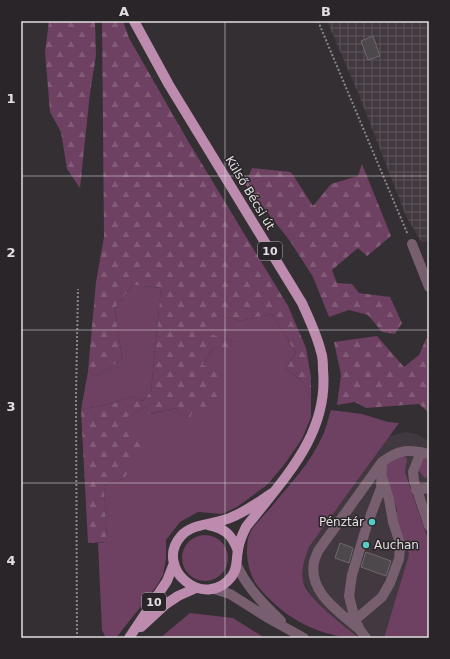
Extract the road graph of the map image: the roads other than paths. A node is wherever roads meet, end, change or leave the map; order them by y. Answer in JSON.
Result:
{"nodes":[{"id":1,"x":134,"y":21,"type":"edge"},
{"id":2,"x":412,"y":244,"type":"road end"},
{"id":3,"x":429,"y":287,"type":"edge"},
{"id":4,"x":425,"y":453,"type":"edge"},
{"id":5,"x":382,"y":462,"type":"junction"},
{"id":6,"x":381,"y":474,"type":"junction"},
{"id":7,"x":429,"y":488,"type":"edge"},
{"id":8,"x":416,"y":490,"type":"junction"},
{"id":9,"x":274,"y":492,"type":"junction"},
{"id":10,"x":207,"y":525,"type":"junction"},
{"id":11,"x":429,"y":526,"type":"edge"},
{"id":12,"x":238,"y":551,"type":"junction"},
{"id":13,"x":174,"y":563,"type":"junction"},
{"id":14,"x":237,"y":566,"type":"junction"},
{"id":15,"x":196,"y":588,"type":"junction"},
{"id":16,"x":214,"y":588,"type":"junction"},
{"id":17,"x":355,"y":620,"type":"junction"},
{"id":18,"x":289,"y":630,"type":"junction"},
{"id":19,"x":360,"y":630,"type":"junction"},
{"id":20,"x":129,"y":638,"type":"edge"},
{"id":21,"x":304,"y":638,"type":"edge"},
{"id":22,"x":366,"y":638,"type":"edge"}],
"edges":[{"from":1,"to":9,"type":"main road","name":"Külső Bécsi út","number":"10"},
{"from":2,"to":3,"type":"street"},
{"from":4,"to":5,"type":"street"},
{"from":4,"to":8,"type":"street"},
{"from":5,"to":6,"type":"street"},
{"from":5,"to":19,"type":"street"},
{"from":6,"to":17,"type":"street"},
{"from":6,"to":17,"type":"street"},
{"from":7,"to":8,"type":"street"},
{"from":8,"to":11,"type":"street"},
{"from":9,"to":10,"type":"main road","number":"10"},
{"from":9,"to":12,"type":"main road","number":"10"},
{"from":10,"to":12,"type":"main road"},
{"from":10,"to":13,"type":"main road","number":"10"},
{"from":12,"to":14,"type":"main road","number":"10"},
{"from":13,"to":15,"type":"main road"},
{"from":13,"to":20,"type":"main road","number":"10"},
{"from":14,"to":16,"type":"main road"},
{"from":14,"to":18,"type":"street"},
{"from":15,"to":16,"type":"main road","number":"10"},
{"from":15,"to":20,"type":"main road","number":"10"},
{"from":16,"to":18,"type":"street"},
{"from":17,"to":19,"type":"street"},
{"from":18,"to":21,"type":"street"},
{"from":19,"to":22,"type":"street"}]}
